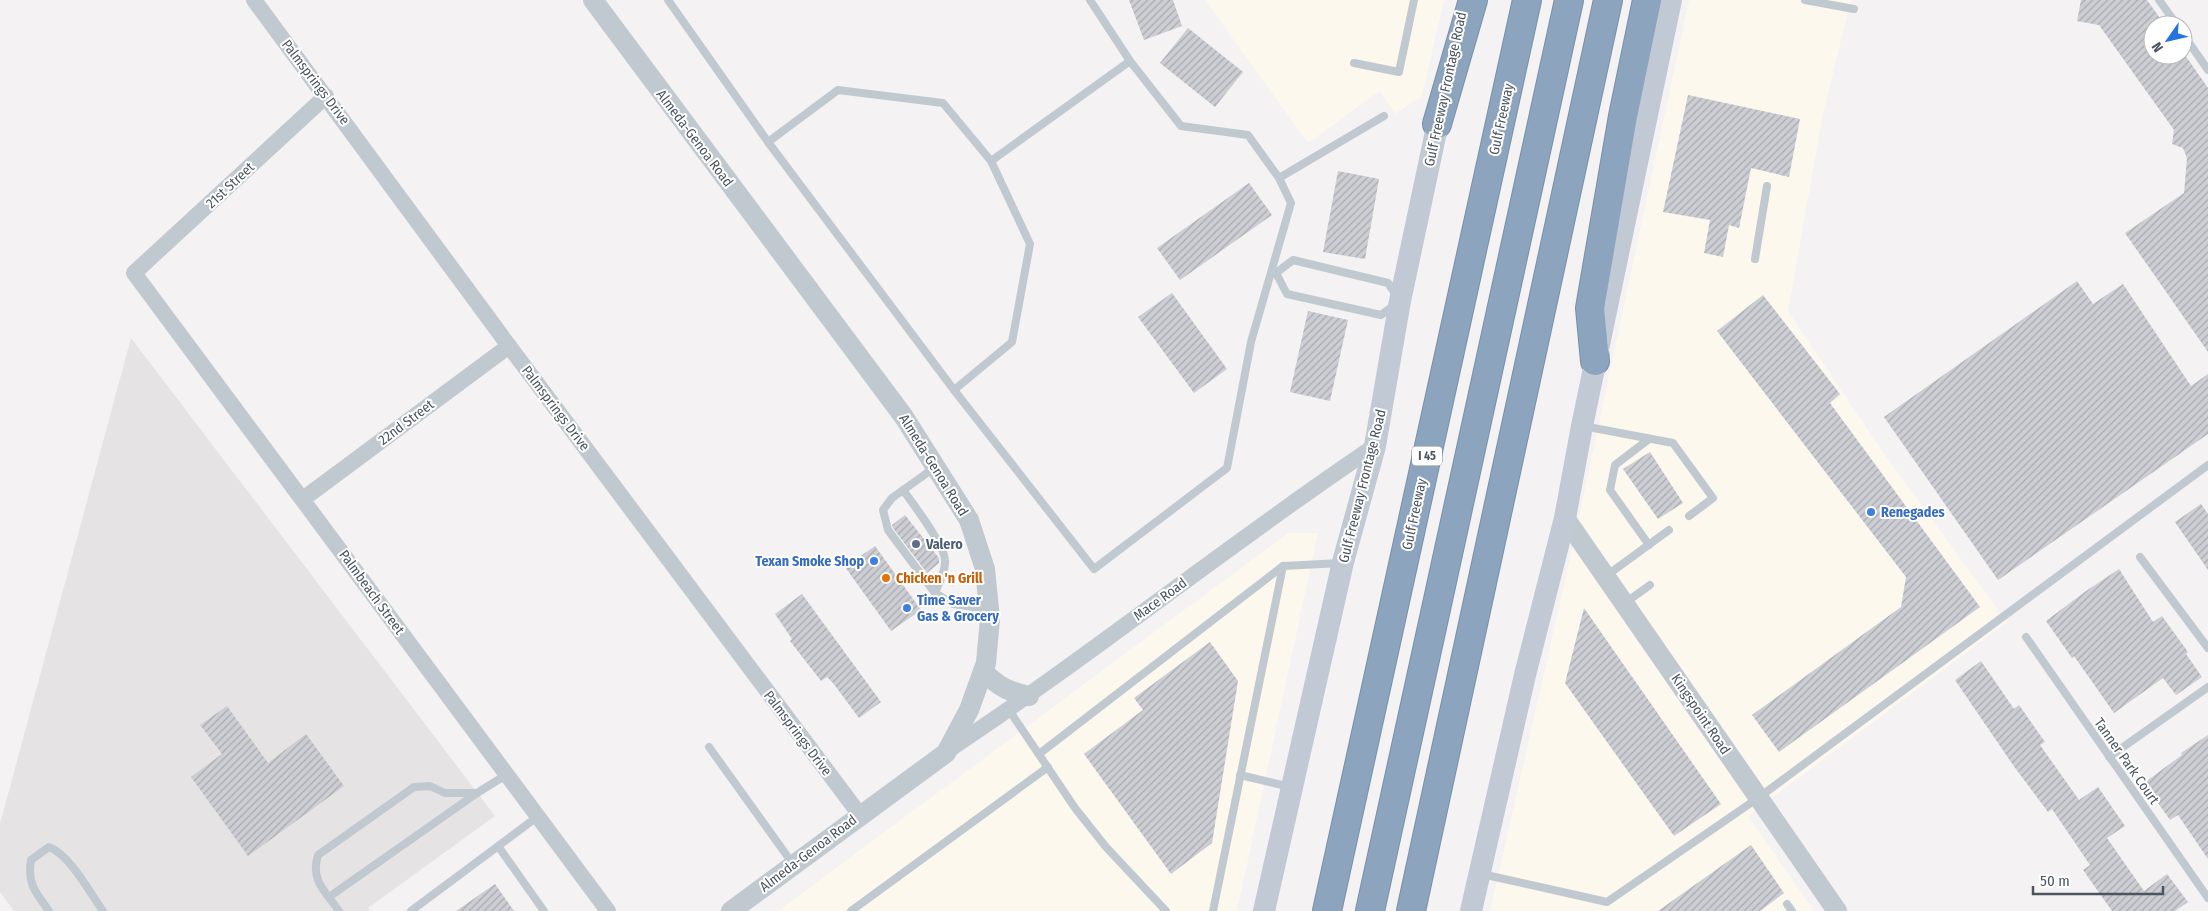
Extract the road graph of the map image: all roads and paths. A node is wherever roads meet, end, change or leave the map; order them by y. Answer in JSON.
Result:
{"nodes":[{"id":1,"x":254,"y":0,"type":"edge"},
{"id":2,"x":593,"y":0,"type":"edge"},
{"id":3,"x":668,"y":0,"type":"edge"},
{"id":4,"x":1090,"y":0,"type":"edge"},
{"id":5,"x":1414,"y":0,"type":"edge"},
{"id":6,"x":1465,"y":0,"type":"edge"},
{"id":7,"x":1472,"y":0,"type":"edge"},
{"id":8,"x":1527,"y":0,"type":"edge"},
{"id":9,"x":1569,"y":0,"type":"edge"},
{"id":10,"x":1608,"y":0,"type":"edge"},
{"id":11,"x":1647,"y":0,"type":"edge"},
{"id":12,"x":1671,"y":0,"type":"edge"},
{"id":13,"x":1805,"y":0,"type":"edge"},
{"id":14,"x":2159,"y":0,"type":"edge"},
{"id":15,"x":1854,"y":9,"type":"dead end"},
{"id":16,"x":2169,"y":15,"type":"edge"},
{"id":17,"x":2193,"y":48,"type":"edge"},
{"id":18,"x":1130,"y":61,"type":"junction"},
{"id":19,"x":1354,"y":63,"type":"dead end"},
{"id":20,"x":2208,"y":70,"type":"edge"},
{"id":21,"x":326,"y":96,"type":"junction"},
{"id":22,"x":1384,"y":116,"type":"dead end"},
{"id":23,"x":1437,"y":124,"type":"junction"},
{"id":24,"x":768,"y":142,"type":"junction"},
{"id":25,"x":991,"y":161,"type":"junction"},
{"id":26,"x":1278,"y":178,"type":"junction"},
{"id":27,"x":1767,"y":186,"type":"dead end"},
{"id":28,"x":1755,"y":258,"type":"dead end"},
{"id":29,"x":1274,"y":272,"type":"junction"},
{"id":30,"x":134,"y":274,"type":"joint"},
{"id":31,"x":1400,"y":301,"type":"junction"},
{"id":32,"x":509,"y":346,"type":"junction"},
{"id":33,"x":1595,"y":361,"type":"junction"},
{"id":34,"x":954,"y":390,"type":"junction"},
{"id":35,"x":1582,"y":426,"type":"junction"},
{"id":36,"x":1649,"y":439,"type":"junction"},
{"id":37,"x":1375,"y":446,"type":"junction"},
{"id":38,"x":2208,"y":465,"type":"edge"},
{"id":39,"x":936,"y":466,"type":"junction"},
{"id":40,"x":903,"y":490,"type":"junction"},
{"id":41,"x":304,"y":499,"type":"junction"},
{"id":42,"x":1689,"y":516,"type":"dead end"},
{"id":43,"x":1565,"y":518,"type":"junction"},
{"id":44,"x":1670,"y":530,"type":"dead end"},
{"id":45,"x":1649,"y":545,"type":"junction"},
{"id":46,"x":2140,"y":557,"type":"dead end"},
{"id":47,"x":1343,"y":562,"type":"junction"},
{"id":48,"x":1283,"y":566,"type":"junction"},
{"id":49,"x":1606,"y":576,"type":"junction"},
{"id":50,"x":1650,"y":585,"type":"dead end"},
{"id":51,"x":935,"y":593,"type":"junction"},
{"id":52,"x":1626,"y":603,"type":"junction"},
{"id":53,"x":989,"y":609,"type":"junction"},
{"id":54,"x":2026,"y":637,"type":"dead end"},
{"id":55,"x":2208,"y":648,"type":"edge"},
{"id":56,"x":983,"y":671,"type":"junction"},
{"id":57,"x":2208,"y":688,"type":"edge"},
{"id":58,"x":1029,"y":696,"type":"junction"},
{"id":59,"x":1009,"y":710,"type":"junction"},
{"id":60,"x":709,"y":747,"type":"dead end"},
{"id":61,"x":946,"y":753,"type":"junction"},
{"id":62,"x":1039,"y":754,"type":"junction"},
{"id":63,"x":2108,"y":757,"type":"junction"},
{"id":64,"x":1048,"y":767,"type":"junction"},
{"id":65,"x":506,"y":775,"type":"junction"},
{"id":66,"x":1240,"y":775,"type":"junction"},
{"id":67,"x":1292,"y":787,"type":"junction"},
{"id":68,"x":477,"y":793,"type":"junction"},
{"id":69,"x":1758,"y":798,"type":"junction"},
{"id":70,"x":860,"y":814,"type":"junction"},
{"id":71,"x":537,"y":817,"type":"junction"},
{"id":72,"x":498,"y":846,"type":"junction"},
{"id":73,"x":794,"y":864,"type":"junction"},
{"id":74,"x":1480,"y":874,"type":"junction"},
{"id":75,"x":329,"y":897,"type":"junction"},
{"id":76,"x":2208,"y":898,"type":"edge"},
{"id":77,"x":1787,"y":904,"type":"dead end"},
{"id":78,"x":50,"y":911,"type":"edge"},
{"id":79,"x":103,"y":911,"type":"edge"},
{"id":80,"x":339,"y":911,"type":"edge"},
{"id":81,"x":411,"y":911,"type":"edge"},
{"id":82,"x":544,"y":911,"type":"edge"},
{"id":83,"x":608,"y":911,"type":"edge"},
{"id":84,"x":731,"y":911,"type":"edge"},
{"id":85,"x":851,"y":911,"type":"edge"},
{"id":86,"x":1166,"y":911,"type":"edge"},
{"id":87,"x":1213,"y":911,"type":"edge"},
{"id":88,"x":1264,"y":911,"type":"edge"},
{"id":89,"x":1327,"y":911,"type":"edge"},
{"id":90,"x":1370,"y":911,"type":"edge"},
{"id":91,"x":1411,"y":911,"type":"edge"},
{"id":92,"x":1471,"y":911,"type":"edge"},
{"id":93,"x":1792,"y":911,"type":"edge"},
{"id":94,"x":1837,"y":911,"type":"edge"}],
"edges":[{"from":1,"to":21,"type":"street","name":"Palmsprings Drive"},
{"from":2,"to":39,"type":"street","name":"Almeda-Genoa Road"},
{"from":3,"to":24,"type":"lane"},
{"from":4,"to":18,"type":"lane"},
{"from":5,"to":19,"type":"lane"},
{"from":6,"to":23,"type":"main road","name":"Gulf Freeway Frontage Road"},
{"from":7,"to":23,"type":"highway"},
{"from":8,"to":89,"type":"highway","name":"Gulf Freeway","number":"I 45"},
{"from":9,"to":90,"type":"highway"},
{"from":10,"to":91,"type":"highway"},
{"from":11,"to":33,"type":"highway"},
{"from":12,"to":33,"type":"main road"},
{"from":13,"to":15,"type":"lane"},
{"from":14,"to":16,"type":"lane"},
{"from":17,"to":20,"type":"lane"},
{"from":18,"to":25,"type":"lane"},
{"from":18,"to":26,"type":"lane"},
{"from":21,"to":30,"type":"street","name":"21st Street"},
{"from":21,"to":32,"type":"street","name":"Palmsprings Drive"},
{"from":22,"to":26,"type":"lane"},
{"from":23,"to":31,"type":"main road","name":"Gulf Freeway Frontage Road"},
{"from":24,"to":25,"type":"lane"},
{"from":24,"to":34,"type":"lane"},
{"from":25,"to":34,"type":"lane"},
{"from":26,"to":29,"type":"lane"},
{"from":27,"to":28,"type":"lane"},
{"from":29,"to":31,"type":"lane"},
{"from":29,"to":31,"type":"lane"},
{"from":29,"to":34,"type":"lane"},
{"from":30,"to":41,"type":"street","name":"Palmbeach Street"},
{"from":31,"to":37,"type":"main road","name":"Gulf Freeway Frontage Road"},
{"from":32,"to":41,"type":"street","name":"22nd Street"},
{"from":32,"to":70,"type":"street","name":"Palmsprings Drive"},
{"from":33,"to":35,"type":"main road"},
{"from":35,"to":36,"type":"lane"},
{"from":35,"to":43,"type":"main road"},
{"from":36,"to":42,"type":"lane"},
{"from":36,"to":45,"type":"lane"},
{"from":37,"to":47,"type":"main road","name":"Gulf Freeway Frontage Road"},
{"from":37,"to":58,"type":"street","name":"Mace Road"},
{"from":38,"to":69,"type":"lane"},
{"from":39,"to":40,"type":"lane"},
{"from":39,"to":53,"type":"street","name":"Almeda-Genoa Road"},
{"from":40,"to":51,"type":"lane"},
{"from":40,"to":51,"type":"lane"},
{"from":41,"to":65,"type":"street","name":"Palmbeach Street"},
{"from":43,"to":49,"type":"street","name":"Kingspoint Road"},
{"from":43,"to":74,"type":"main road"},
{"from":44,"to":45,"type":"lane"},
{"from":45,"to":49,"type":"lane"},
{"from":46,"to":55,"type":"lane"},
{"from":47,"to":48,"type":"lane"},
{"from":47,"to":67,"type":"main road","name":"Gulf Freeway Frontage Road"},
{"from":48,"to":62,"type":"lane"},
{"from":48,"to":66,"type":"lane"},
{"from":49,"to":52,"type":"street","name":"Kingspoint Road"},
{"from":50,"to":52,"type":"lane"},
{"from":51,"to":53,"type":"lane"},
{"from":52,"to":69,"type":"street","name":"Kingspoint Road"},
{"from":53,"to":56,"type":"street","name":"Almeda-Genoa Road"},
{"from":54,"to":63,"type":"lane","name":"Tanner Park Court"},
{"from":56,"to":58,"type":"street"},
{"from":56,"to":61,"type":"street","name":"Almeda-Genoa Road"},
{"from":57,"to":63,"type":"lane"},
{"from":58,"to":59,"type":"street","name":"Mace Road"},
{"from":59,"to":61,"type":"street","name":"Mace Road"},
{"from":59,"to":62,"type":"lane"},
{"from":60,"to":73,"type":"lane"},
{"from":61,"to":70,"type":"street","name":"Almeda-Genoa Road"},
{"from":62,"to":64,"type":"lane"},
{"from":63,"to":76,"type":"lane","name":"Tanner Park Court"},
{"from":64,"to":85,"type":"lane"},
{"from":64,"to":86,"type":"lane"},
{"from":65,"to":68,"type":"lane"},
{"from":65,"to":71,"type":"street","name":"Palmbeach Street"},
{"from":66,"to":67,"type":"lane"},
{"from":66,"to":87,"type":"lane"},
{"from":67,"to":88,"type":"main road","name":"Gulf Freeway Frontage Road"},
{"from":68,"to":75,"type":"lane"},
{"from":68,"to":75,"type":"lane"},
{"from":69,"to":74,"type":"lane"},
{"from":69,"to":94,"type":"street","name":"Kingspoint Road"},
{"from":70,"to":73,"type":"street","name":"Almeda-Genoa Road"},
{"from":71,"to":72,"type":"lane"},
{"from":71,"to":83,"type":"street","name":"Palmbeach Street"},
{"from":72,"to":81,"type":"lane"},
{"from":72,"to":82,"type":"lane"},
{"from":73,"to":84,"type":"street","name":"Almeda-Genoa Road"},
{"from":74,"to":92,"type":"main road"},
{"from":75,"to":80,"type":"lane"},
{"from":77,"to":93,"type":"lane"},
{"from":78,"to":79,"type":"lane"}]}
